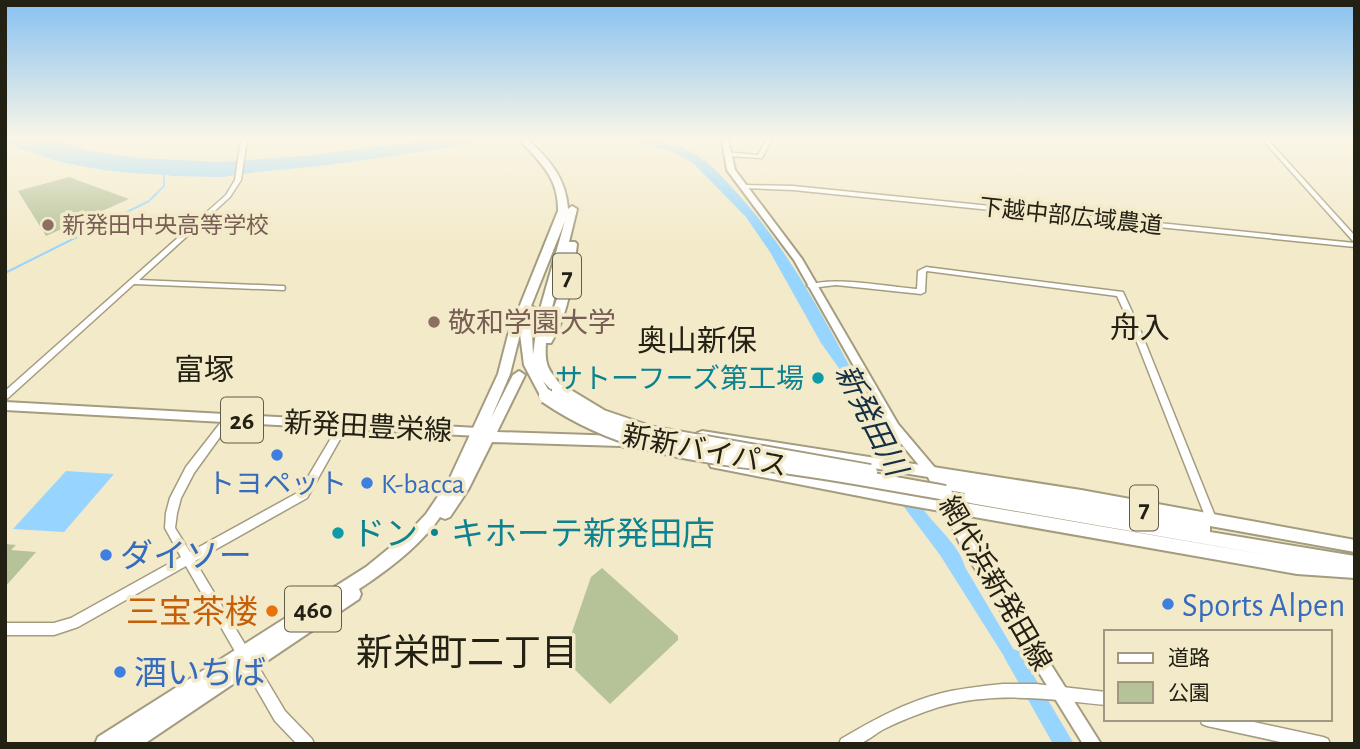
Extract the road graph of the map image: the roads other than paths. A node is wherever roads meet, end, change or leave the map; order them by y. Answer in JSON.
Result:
{"nodes":[{"id":1,"x":238,"y":174,"type":"edge"},
{"id":2,"x":557,"y":174,"type":"edge"},
{"id":3,"x":735,"y":174,"type":"edge"},
{"id":4,"x":1295,"y":174,"type":"edge"},
{"id":5,"x":746,"y":187,"type":"junction"},
{"id":6,"x":567,"y":205,"type":"junction"},
{"id":7,"x":1355,"y":240,"type":"edge"},
{"id":8,"x":1355,"y":245,"type":"edge"},
{"id":9,"x":134,"y":282,"type":"junction"},
{"id":10,"x":811,"y":286,"type":"junction"},
{"id":11,"x":281,"y":288,"type":"dead end"},
{"id":12,"x":547,"y":340,"type":"dead end"},
{"id":13,"x":519,"y":375,"type":"dead end"},
{"id":14,"x":553,"y":393,"type":"joint"},
{"id":15,"x":5,"y":396,"type":"edge"},
{"id":16,"x":5,"y":407,"type":"edge"},
{"id":17,"x":228,"y":419,"type":"junction"},
{"id":18,"x":343,"y":425,"type":"junction"},
{"id":19,"x":487,"y":433,"type":"junction"},
{"id":20,"x":942,"y":488,"type":"junction"},
{"id":21,"x":1102,"y":516,"type":"junction"},
{"id":22,"x":1212,"y":521,"type":"junction"},
{"id":23,"x":1355,"y":546,"type":"edge"},
{"id":24,"x":1355,"y":552,"type":"edge"},
{"id":25,"x":187,"y":560,"type":"junction"},
{"id":26,"x":1355,"y":563,"type":"edge"},
{"id":27,"x":1355,"y":571,"type":"edge"},
{"id":28,"x":5,"y":629,"type":"edge"},
{"id":29,"x":246,"y":659,"type":"junction"},
{"id":30,"x":1060,"y":691,"type":"junction"},
{"id":31,"x":1104,"y":699,"type":"edge"},
{"id":32,"x":1216,"y":721,"type":"edge"},
{"id":33,"x":105,"y":744,"type":"edge"},
{"id":34,"x":127,"y":744,"type":"edge"},
{"id":35,"x":307,"y":744,"type":"edge"},
{"id":36,"x":846,"y":744,"type":"edge"},
{"id":37,"x":1093,"y":744,"type":"edge"},
{"id":38,"x":1324,"y":744,"type":"edge"}],
"edges":[{"from":1,"to":9,"type":"street"},
{"from":2,"to":6,"type":"highway","name":"新新バイパス","number":"7"},
{"from":3,"to":5,"type":"main road","name":"網代浜新発田線"},
{"from":4,"to":7,"type":"street"},
{"from":5,"to":8,"type":"street","name":"下越中部広域農道"},
{"from":5,"to":10,"type":"main road","name":"網代浜新発田線"},
{"from":6,"to":12,"type":"highway","number":"7"},
{"from":6,"to":14,"type":"highway","name":"新新バイパス","number":"7"},
{"from":6,"to":19,"type":"highway","number":"7"},
{"from":9,"to":11,"type":"street"},
{"from":9,"to":15,"type":"street"},
{"from":10,"to":20,"type":"main road","name":"網代浜新発田線"},
{"from":10,"to":22,"type":"street"},
{"from":13,"to":19,"type":"highway"},
{"from":14,"to":20,"type":"highway","name":"新新バイパス","number":"7","bridge":true},
{"from":16,"to":17,"type":"main road","name":"新発田豊栄線","number":"26"},
{"from":17,"to":18,"type":"main road","name":"新発田豊栄線","number":"26"},
{"from":17,"to":25,"type":"street"},
{"from":18,"to":19,"type":"main road","name":"新発田豊栄線","number":"26"},
{"from":18,"to":25,"type":"street"},
{"from":19,"to":20,"type":"highway","number":"7"},
{"from":19,"to":20,"type":"highway","number":"7"},
{"from":19,"to":29,"type":"highway","number":"460"},
{"from":20,"to":21,"type":"highway","number":"7"},
{"from":20,"to":22,"type":"highway","number":"7"},
{"from":20,"to":27,"type":"highway","number":"7"},
{"from":20,"to":30,"type":"main road","name":"網代浜新発田線"},
{"from":21,"to":24,"type":"highway","number":"7"},
{"from":21,"to":26,"type":"highway","number":"7"},
{"from":22,"to":23,"type":"highway","number":"7"},
{"from":25,"to":28,"type":"street"},
{"from":25,"to":29,"type":"street"},
{"from":29,"to":33,"type":"highway","number":"460"},
{"from":29,"to":34,"type":"highway","number":"460"},
{"from":29,"to":35,"type":"street"},
{"from":30,"to":31,"type":"street"},
{"from":30,"to":36,"type":"street"},
{"from":30,"to":37,"type":"main road","name":"網代浜新発田線"},
{"from":32,"to":38,"type":"street"}]}
